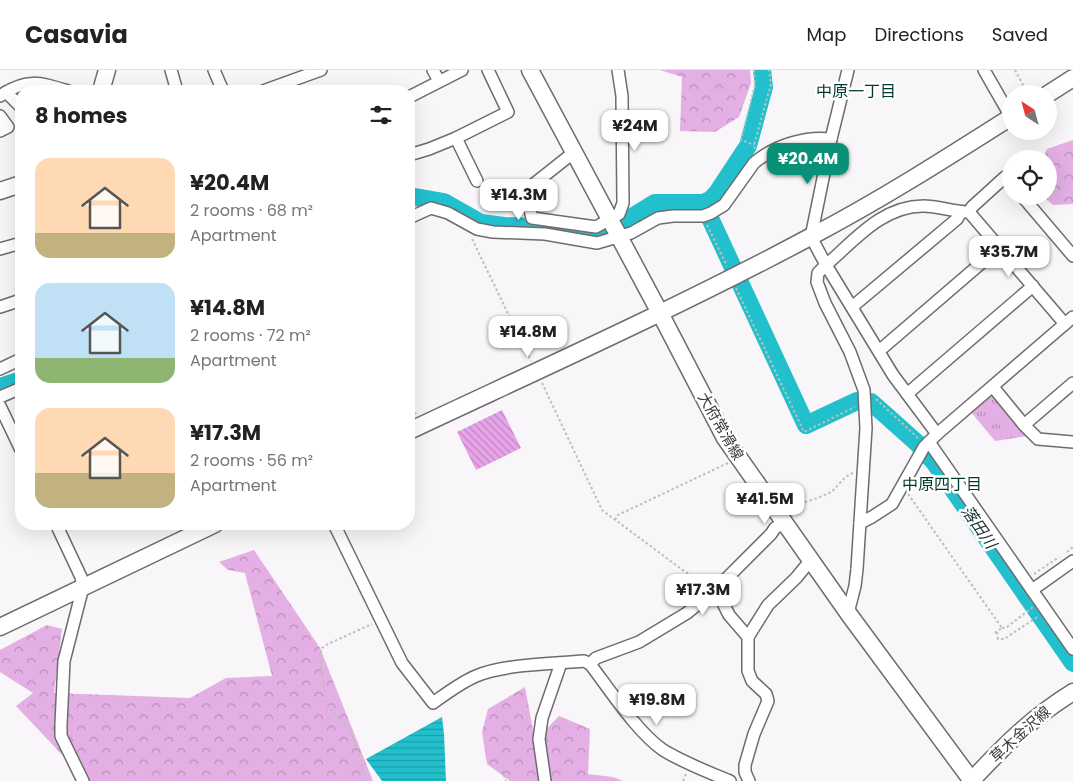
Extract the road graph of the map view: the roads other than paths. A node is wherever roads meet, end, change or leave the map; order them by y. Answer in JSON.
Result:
{"nodes":[{"id":1,"x":30,"y":70,"type":"edge"},
{"id":2,"x":107,"y":70,"type":"edge"},
{"id":3,"x":171,"y":70,"type":"edge"},
{"id":4,"x":214,"y":70,"type":"edge"},
{"id":5,"x":321,"y":70,"type":"edge"},
{"id":6,"x":433,"y":70,"type":"edge"},
{"id":7,"x":462,"y":70,"type":"edge"},
{"id":8,"x":488,"y":70,"type":"edge"},
{"id":9,"x":530,"y":70,"type":"edge"},
{"id":10,"x":618,"y":70,"type":"edge"},
{"id":11,"x":848,"y":70,"type":"edge"},
{"id":12,"x":984,"y":70,"type":"edge"},
{"id":13,"x":1073,"y":78,"type":"edge"},
{"id":14,"x":28,"y":82,"type":"junction"},
{"id":15,"x":439,"y":82,"type":"junction"},
{"id":16,"x":20,"y":85,"type":"edge"},
{"id":17,"x":48,"y":85,"type":"edge"},
{"id":18,"x":103,"y":85,"type":"edge"},
{"id":19,"x":175,"y":85,"type":"edge"},
{"id":20,"x":220,"y":85,"type":"edge"},
{"id":21,"x":280,"y":85,"type":"edge"},
{"id":22,"x":15,"y":88,"type":"edge"},
{"id":23,"x":1058,"y":88,"type":"edge"},
{"id":24,"x":3,"y":94,"type":"edge"},
{"id":25,"x":415,"y":94,"type":"edge"},
{"id":26,"x":1002,"y":101,"type":"edge"},
{"id":27,"x":15,"y":103,"type":"edge"},
{"id":28,"x":0,"y":116,"type":"edge"},
{"id":29,"x":1002,"y":123,"type":"edge"},
{"id":30,"x":0,"y":131,"type":"edge"},
{"id":31,"x":456,"y":138,"type":"junction"},
{"id":32,"x":831,"y":139,"type":"junction"},
{"id":33,"x":573,"y":152,"type":"junction"},
{"id":34,"x":415,"y":153,"type":"edge"},
{"id":35,"x":477,"y":181,"type":"dead end"},
{"id":36,"x":1002,"y":181,"type":"edge"},
{"id":37,"x":15,"y":187,"type":"edge"},
{"id":38,"x":0,"y":191,"type":"edge"},
{"id":39,"x":1030,"y":205,"type":"edge"},
{"id":40,"x":965,"y":212,"type":"junction"},
{"id":41,"x":415,"y":215,"type":"edge"},
{"id":42,"x":614,"y":228,"type":"junction"},
{"id":43,"x":811,"y":237,"type":"junction"},
{"id":44,"x":15,"y":244,"type":"edge"},
{"id":45,"x":1000,"y":247,"type":"junction"},
{"id":46,"x":0,"y":250,"type":"edge"},
{"id":47,"x":1073,"y":256,"type":"edge"},
{"id":48,"x":826,"y":265,"type":"junction"},
{"id":49,"x":1033,"y":286,"type":"junction"},
{"id":50,"x":15,"y":302,"type":"edge"},
{"id":51,"x":0,"y":307,"type":"edge"},
{"id":52,"x":852,"y":307,"type":"junction"},
{"id":53,"x":660,"y":313,"type":"junction"},
{"id":54,"x":1069,"y":321,"type":"edge"},
{"id":55,"x":879,"y":351,"type":"junction"},
{"id":56,"x":15,"y":362,"type":"edge"},
{"id":57,"x":0,"y":369,"type":"edge"},
{"id":58,"x":1073,"y":383,"type":"edge"},
{"id":59,"x":994,"y":386,"type":"junction"},
{"id":60,"x":15,"y":390,"type":"edge"},
{"id":61,"x":907,"y":394,"type":"junction"},
{"id":62,"x":0,"y":396,"type":"edge"},
{"id":63,"x":0,"y":406,"type":"edge"},
{"id":64,"x":1024,"y":425,"type":"junction"},
{"id":65,"x":415,"y":428,"type":"edge"},
{"id":66,"x":15,"y":437,"type":"edge"},
{"id":67,"x":930,"y":440,"type":"junction"},
{"id":68,"x":1073,"y":442,"type":"edge"},
{"id":69,"x":781,"y":520,"type":"junction"},
{"id":70,"x":860,"y":523,"type":"junction"},
{"id":71,"x":59,"y":530,"type":"edge"},
{"id":72,"x":203,"y":530,"type":"edge"},
{"id":73,"x":337,"y":530,"type":"edge"},
{"id":74,"x":810,"y":561,"type":"junction"},
{"id":75,"x":1073,"y":561,"type":"edge"},
{"id":76,"x":83,"y":588,"type":"junction"},
{"id":77,"x":716,"y":589,"type":"junction"},
{"id":78,"x":1032,"y":590,"type":"junction"},
{"id":79,"x":848,"y":613,"type":"junction"},
{"id":80,"x":0,"y":627,"type":"edge"},
{"id":81,"x":748,"y":637,"type":"junction"},
{"id":82,"x":1073,"y":649,"type":"edge"},
{"id":83,"x":561,"y":663,"type":"junction"},
{"id":84,"x":590,"y":664,"type":"junction"},
{"id":85,"x":1073,"y":692,"type":"edge"},
{"id":86,"x":83,"y":781,"type":"edge"},
{"id":87,"x":545,"y":781,"type":"edge"},
{"id":88,"x":730,"y":781,"type":"edge"},
{"id":89,"x":749,"y":781,"type":"edge"},
{"id":90,"x":972,"y":781,"type":"edge"}],
"edges":[{"from":1,"to":14,"type":"street"},
{"from":2,"to":18,"type":"street"},
{"from":3,"to":19,"type":"street"},
{"from":4,"to":20,"type":"street"},
{"from":5,"to":21,"type":"street"},
{"from":6,"to":15,"type":"street"},
{"from":7,"to":15,"type":"street"},
{"from":8,"to":31,"type":"street"},
{"from":9,"to":33,"type":"street","name":"大府常滑線"},
{"from":10,"to":42,"type":"street"},
{"from":11,"to":32,"type":"street"},
{"from":12,"to":26,"type":"street"},
{"from":13,"to":23,"type":"street"},
{"from":14,"to":16,"type":"street"},
{"from":14,"to":17,"type":"street"},
{"from":15,"to":25,"type":"street"},
{"from":22,"to":24,"type":"street"},
{"from":24,"to":27,"type":"street"},
{"from":28,"to":30,"type":"street"},
{"from":29,"to":43,"type":"street"},
{"from":31,"to":34,"type":"street"},
{"from":31,"to":35,"type":"street"},
{"from":32,"to":42,"type":"street"},
{"from":32,"to":43,"type":"street"},
{"from":33,"to":42,"type":"street","name":"大府常滑線"},
{"from":33,"to":42,"type":"street"},
{"from":36,"to":40,"type":"street"},
{"from":37,"to":38,"type":"street"},
{"from":39,"to":47,"type":"street"},
{"from":40,"to":45,"type":"street"},
{"from":40,"to":48,"type":"street"},
{"from":40,"to":52,"type":"street"},
{"from":41,"to":42,"type":"street"},
{"from":42,"to":53,"type":"street","name":"大府常滑線"},
{"from":43,"to":48,"type":"street"},
{"from":43,"to":53,"type":"street"},
{"from":44,"to":46,"type":"street"},
{"from":45,"to":49,"type":"street"},
{"from":45,"to":55,"type":"street"},
{"from":48,"to":52,"type":"street"},
{"from":48,"to":70,"type":"street"},
{"from":49,"to":54,"type":"street"},
{"from":49,"to":61,"type":"street"},
{"from":50,"to":51,"type":"street"},
{"from":52,"to":55,"type":"street"},
{"from":53,"to":65,"type":"street"},
{"from":53,"to":69,"type":"street","name":"大府常滑線"},
{"from":54,"to":59,"type":"street"},
{"from":55,"to":61,"type":"street"},
{"from":56,"to":57,"type":"street"},
{"from":58,"to":64,"type":"street"},
{"from":59,"to":64,"type":"street"},
{"from":59,"to":67,"type":"street"},
{"from":60,"to":62,"type":"street"},
{"from":61,"to":67,"type":"street"},
{"from":63,"to":66,"type":"street"},
{"from":64,"to":68,"type":"street"},
{"from":67,"to":70,"type":"street"},
{"from":67,"to":78,"type":"street"},
{"from":69,"to":74,"type":"street","name":"大府常滑線"},
{"from":69,"to":77,"type":"street"},
{"from":70,"to":79,"type":"street"},
{"from":71,"to":76,"type":"street"},
{"from":72,"to":76,"type":"street"},
{"from":73,"to":83,"type":"street"},
{"from":74,"to":79,"type":"street","name":"大府常滑線"},
{"from":74,"to":81,"type":"street"},
{"from":75,"to":78,"type":"street"},
{"from":76,"to":80,"type":"street"},
{"from":76,"to":86,"type":"street"},
{"from":77,"to":81,"type":"street"},
{"from":77,"to":84,"type":"street"},
{"from":78,"to":82,"type":"street"},
{"from":79,"to":90,"type":"street","name":"大府常滑線"},
{"from":81,"to":89,"type":"street"},
{"from":83,"to":84,"type":"street"},
{"from":83,"to":87,"type":"street"},
{"from":84,"to":88,"type":"street"},
{"from":85,"to":90,"type":"street","name":"草木金沢線"}]}
